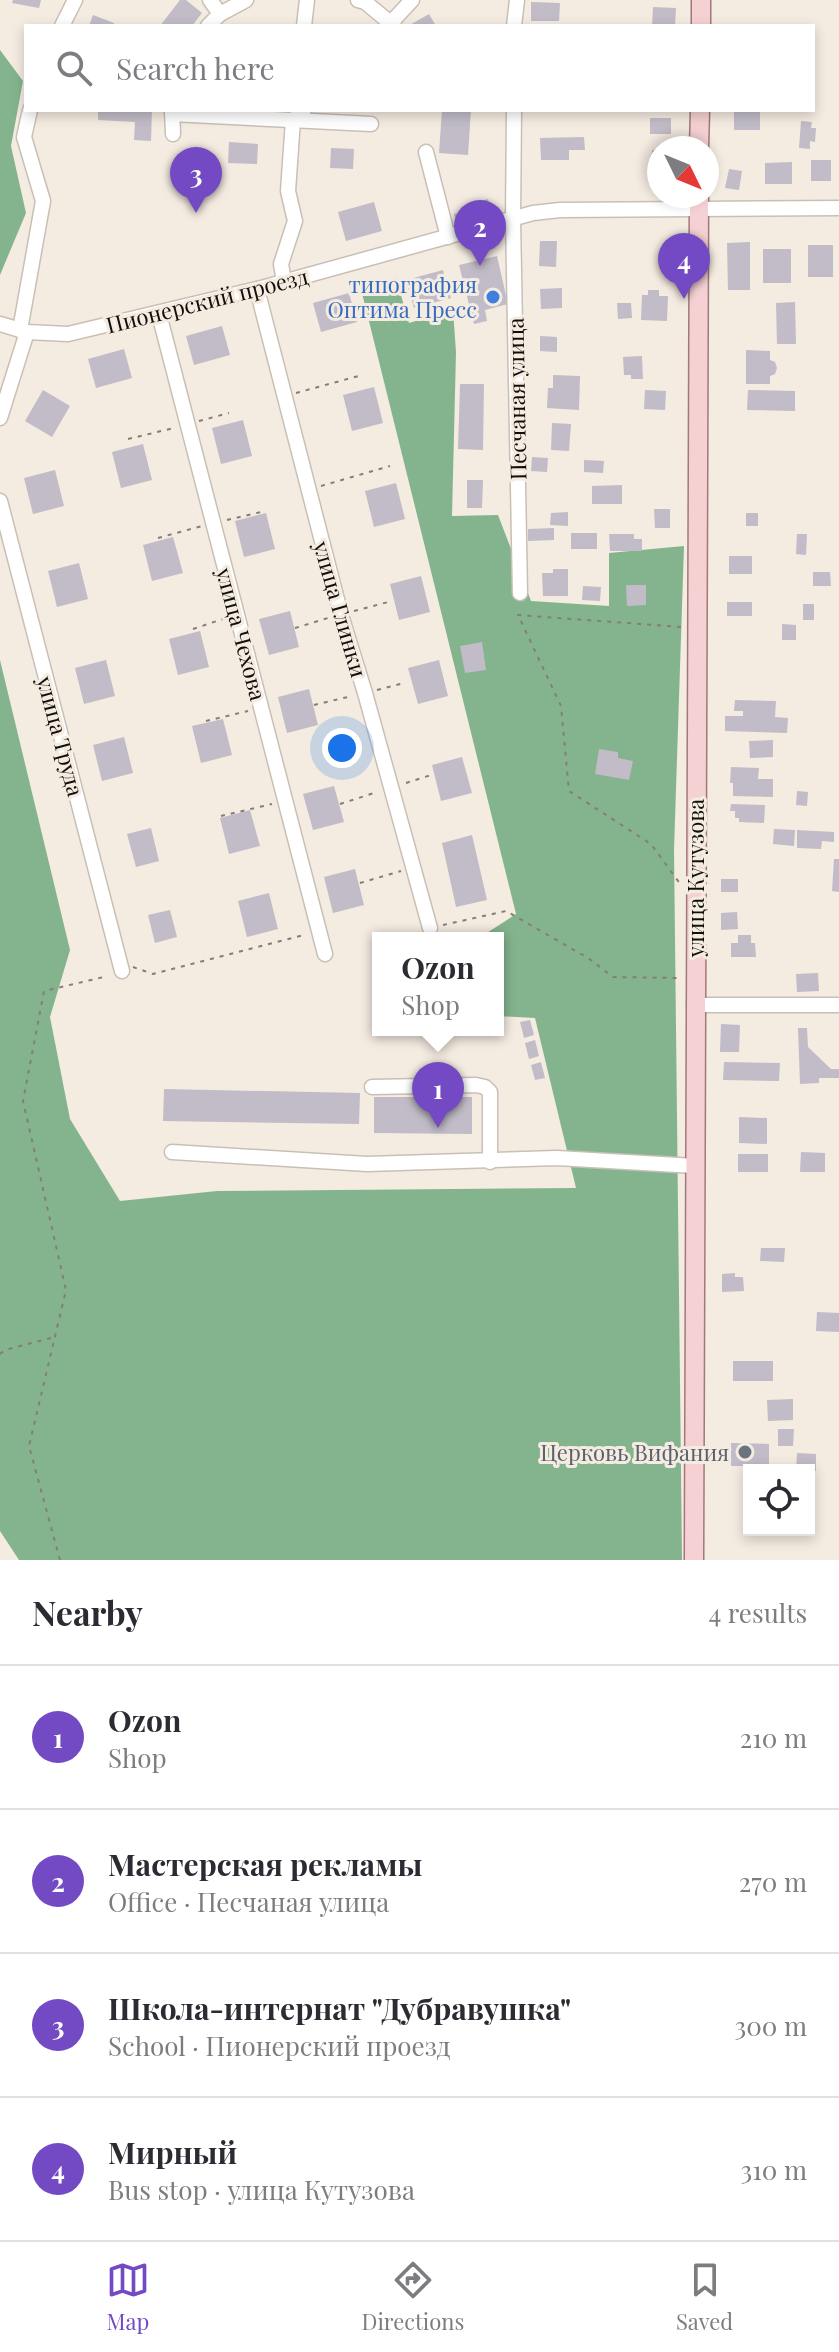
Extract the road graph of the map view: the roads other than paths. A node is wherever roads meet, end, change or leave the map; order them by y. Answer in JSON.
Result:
{"nodes":[{"id":1,"x":75,"y":0,"type":"edge"},
{"id":2,"x":210,"y":0,"type":"edge"},
{"id":3,"x":246,"y":0,"type":"edge"},
{"id":4,"x":307,"y":0,"type":"edge"},
{"id":5,"x":358,"y":0,"type":"edge"},
{"id":6,"x":412,"y":0,"type":"edge"},
{"id":7,"x":517,"y":0,"type":"edge"},
{"id":8,"x":701,"y":0,"type":"edge"},
{"id":9,"x":220,"y":14,"type":"junction"},
{"id":10,"x":63,"y":24,"type":"edge"},
{"id":11,"x":210,"y":24,"type":"edge"},
{"id":12,"x":304,"y":24,"type":"edge"},
{"id":13,"x":390,"y":24,"type":"edge"},
{"id":14,"x":392,"y":24,"type":"edge"},
{"id":15,"x":514,"y":24,"type":"edge"},
{"id":16,"x":701,"y":24,"type":"edge"},
{"id":17,"x":30,"y":112,"type":"edge"},
{"id":18,"x":172,"y":112,"type":"edge"},
{"id":19,"x":514,"y":112,"type":"edge"},
{"id":20,"x":700,"y":112,"type":"edge"},
{"id":21,"x":297,"y":113,"type":"edge"},
{"id":22,"x":371,"y":124,"type":"dead end"},
{"id":23,"x":173,"y":134,"type":"dead end"},
{"id":24,"x":699,"y":136,"type":"edge"},
{"id":25,"x":426,"y":152,"type":"dead end"},
{"id":26,"x":719,"y":203,"type":"edge"},
{"id":27,"x":647,"y":205,"type":"edge"},
{"id":28,"x":699,"y":208,"type":"edge"},
{"id":29,"x":839,"y":208,"type":"edge"},
{"id":30,"x":513,"y":219,"type":"junction"},
{"id":31,"x":448,"y":237,"type":"junction"},
{"id":32,"x":284,"y":282,"type":"junction"},
{"id":33,"x":257,"y":289,"type":"junction"},
{"id":34,"x":159,"y":314,"type":"junction"},
{"id":35,"x":0,"y":324,"type":"edge"},
{"id":36,"x":23,"y":331,"type":"junction"},
{"id":37,"x":0,"y":418,"type":"edge"},
{"id":38,"x":0,"y":501,"type":"edge"},
{"id":39,"x":520,"y":593,"type":"dead end"},
{"id":40,"x":430,"y":928,"type":"road end"},
{"id":41,"x":325,"y":954,"type":"dead end"},
{"id":42,"x":122,"y":971,"type":"road end"},
{"id":43,"x":694,"y":1005,"type":"junction"},
{"id":44,"x":839,"y":1005,"type":"edge"},
{"id":45,"x":372,"y":1087,"type":"dead end"},
{"id":46,"x":172,"y":1152,"type":"dead end"},
{"id":47,"x":490,"y":1162,"type":"junction"},
{"id":48,"x":695,"y":1166,"type":"junction"},
{"id":49,"x":694,"y":1560,"type":"edge"}],
"edges":[{"from":1,"to":10,"type":"street"},
{"from":2,"to":9,"type":"street"},
{"from":3,"to":9,"type":"street"},
{"from":4,"to":12,"type":"street"},
{"from":5,"to":13,"type":"street"},
{"from":6,"to":14,"type":"street"},
{"from":7,"to":15,"type":"street"},
{"from":8,"to":16,"type":"main road"},
{"from":9,"to":11,"type":"street"},
{"from":17,"to":36,"type":"street"},
{"from":18,"to":21,"type":"street"},
{"from":18,"to":23,"type":"street"},
{"from":19,"to":30,"type":"street","name":"Песчаная улица"},
{"from":20,"to":24,"type":"main road"},
{"from":21,"to":22,"type":"street"},
{"from":21,"to":32,"type":"street"},
{"from":25,"to":31,"type":"street"},
{"from":26,"to":29,"type":"street","name":"Пионерский проезд"},
{"from":27,"to":30,"type":"street","name":"Пионерский проезд"},
{"from":28,"to":43,"type":"main road","name":"улица Кутузова"},
{"from":30,"to":31,"type":"street","name":"Пионерский проезд"},
{"from":30,"to":39,"type":"street","name":"Песчаная улица"},
{"from":31,"to":32,"type":"street","name":"Пионерский проезд"},
{"from":32,"to":33,"type":"street","name":"Пионерский проезд"},
{"from":33,"to":34,"type":"street","name":"Пионерский проезд"},
{"from":33,"to":40,"type":"street","name":"улица Глинки"},
{"from":34,"to":36,"type":"street","name":"Пионерский проезд"},
{"from":34,"to":41,"type":"street","name":"улица Чехова"},
{"from":35,"to":36,"type":"street","name":"Пионерский проезд"},
{"from":36,"to":37,"type":"street"},
{"from":38,"to":42,"type":"street","name":"улица Труда"},
{"from":43,"to":44,"type":"street"},
{"from":43,"to":48,"type":"main road","name":"улица Кутузова"},
{"from":45,"to":47,"type":"street"},
{"from":46,"to":47,"type":"street"},
{"from":47,"to":48,"type":"street"},
{"from":48,"to":49,"type":"main road","name":"улица Кутузова"}]}
